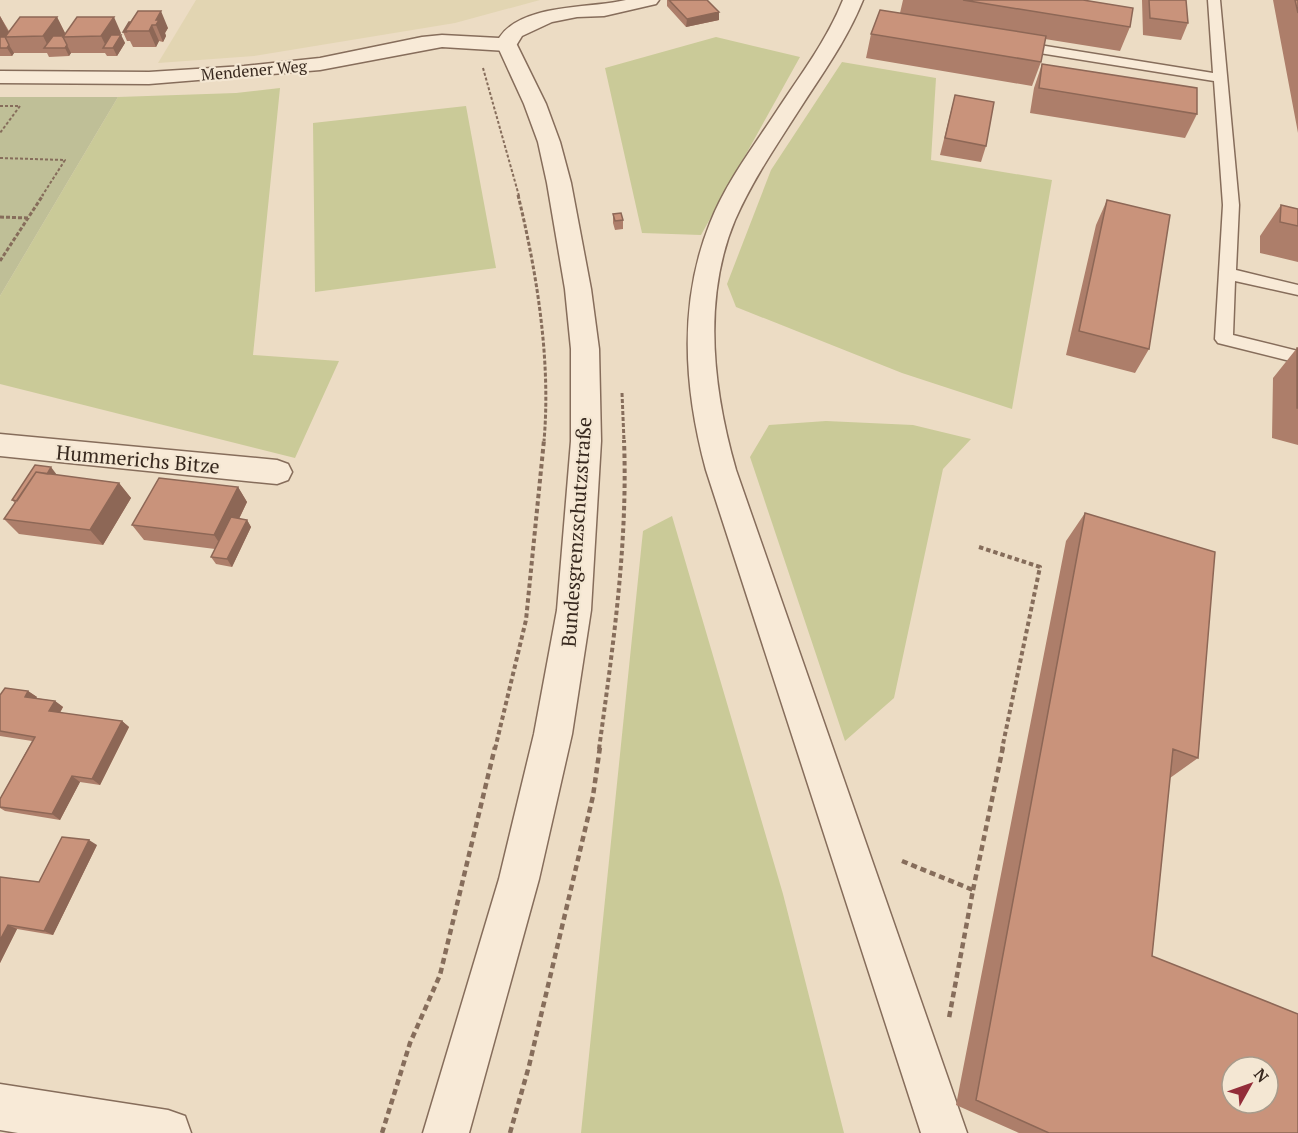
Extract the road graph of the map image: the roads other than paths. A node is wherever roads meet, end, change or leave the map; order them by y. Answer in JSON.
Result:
{"nodes":[{"id":1,"x":604,"y":0,"type":"edge"},
{"id":2,"x":649,"y":0,"type":"edge"},
{"id":3,"x":853,"y":0,"type":"edge"},
{"id":4,"x":1214,"y":0,"type":"edge"},
{"id":5,"x":575,"y":11,"type":"junction"},
{"id":6,"x":998,"y":42,"type":"edge"},
{"id":7,"x":507,"y":45,"type":"junction"},
{"id":8,"x":0,"y":77,"type":"edge"},
{"id":9,"x":1221,"y":78,"type":"junction"},
{"id":10,"x":1228,"y":274,"type":"junction"},
{"id":11,"x":1298,"y":290,"type":"edge"},
{"id":12,"x":1298,"y":357,"type":"edge"},
{"id":13,"x":0,"y":446,"type":"edge"},
{"id":14,"x":277,"y":472,"type":"dead end"},
{"id":15,"x":0,"y":1107,"type":"edge"},
{"id":16,"x":168,"y":1133,"type":"edge"},
{"id":17,"x":446,"y":1133,"type":"edge"},
{"id":18,"x":944,"y":1133,"type":"edge"}],
"edges":[{"from":1,"to":5,"type":"street"},
{"from":2,"to":5,"type":"street"},
{"from":3,"to":18,"type":"street"},
{"from":4,"to":9,"type":"lane"},
{"from":5,"to":7,"type":"street"},
{"from":6,"to":9,"type":"lane"},
{"from":7,"to":8,"type":"street","name":"Mendener Weg"},
{"from":7,"to":17,"type":"street","name":"Bundesgrenzschutzstraße"},
{"from":9,"to":10,"type":"lane"},
{"from":10,"to":11,"type":"lane"},
{"from":10,"to":12,"type":"lane"},
{"from":13,"to":14,"type":"street","name":"Hummerichs Bitze"},
{"from":15,"to":16,"type":"street"}]}
